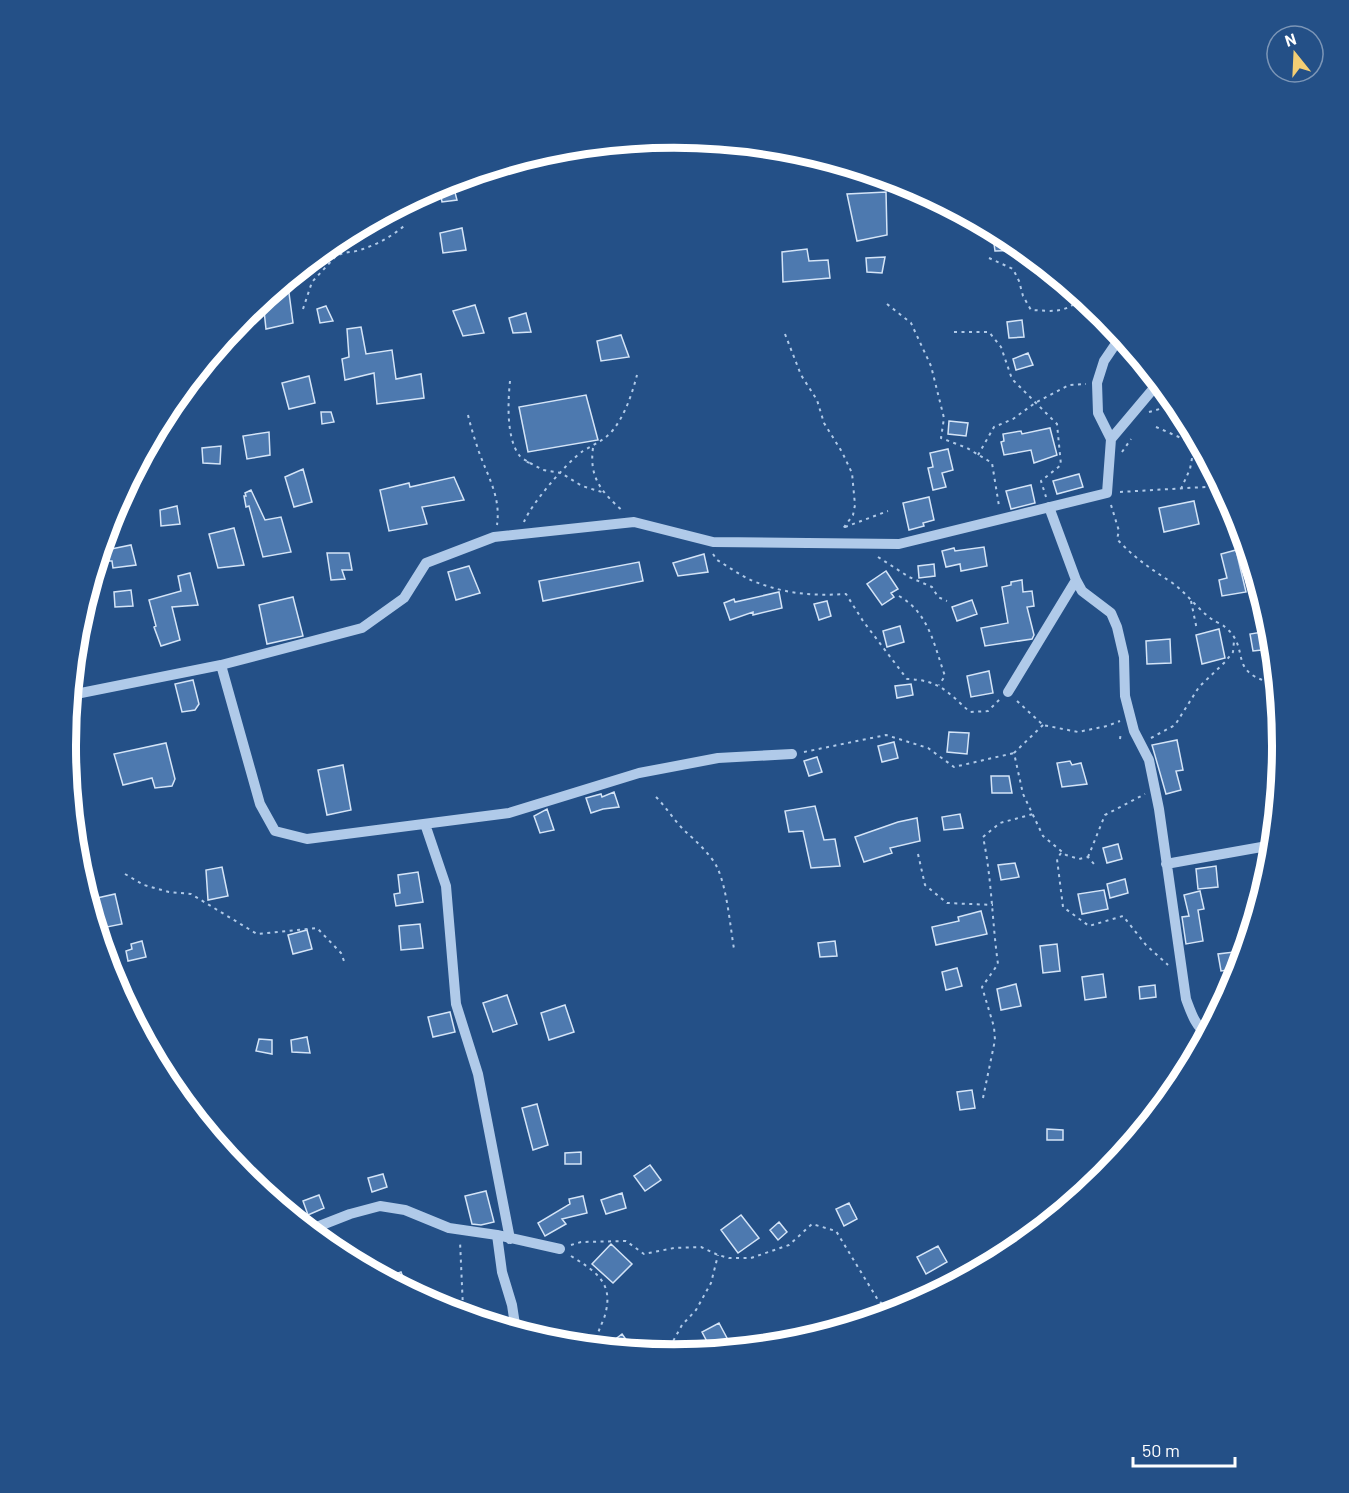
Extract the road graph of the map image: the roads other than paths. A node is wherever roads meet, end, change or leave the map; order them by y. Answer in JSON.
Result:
{"nodes":[{"id":1,"x":1116,"y":344,"type":"edge"},
{"id":2,"x":1154,"y":388,"type":"edge"},
{"id":3,"x":1111,"y":439,"type":"junction"},
{"id":4,"x":1049,"y":507,"type":"junction"},
{"id":5,"x":1076,"y":579,"type":"junction"},
{"id":6,"x":221,"y":665,"type":"junction"},
{"id":7,"x":80,"y":692,"type":"edge"},
{"id":8,"x":1008,"y":692,"type":"road end"},
{"id":9,"x":792,"y":754,"type":"road end"},
{"id":10,"x":425,"y":824,"type":"junction"},
{"id":11,"x":1264,"y":847,"type":"edge"},
{"id":12,"x":1167,"y":864,"type":"junction"},
{"id":13,"x":1201,"y":1030,"type":"edge"},
{"id":14,"x":318,"y":1227,"type":"edge"},
{"id":15,"x":497,"y":1235,"type":"junction"},
{"id":16,"x":510,"y":1239,"type":"junction"},
{"id":17,"x":560,"y":1249,"type":"road end"},
{"id":18,"x":515,"y":1322,"type":"edge"}],
"edges":[{"from":1,"to":3,"type":"street"},
{"from":2,"to":3,"type":"street"},
{"from":3,"to":4,"type":"street"},
{"from":4,"to":5,"type":"street"},
{"from":4,"to":6,"type":"street"},
{"from":5,"to":8,"type":"street"},
{"from":5,"to":12,"type":"street"},
{"from":6,"to":7,"type":"street"},
{"from":6,"to":10,"type":"street"},
{"from":9,"to":10,"type":"street"},
{"from":10,"to":16,"type":"street"},
{"from":11,"to":12,"type":"street"},
{"from":12,"to":13,"type":"street"},
{"from":14,"to":15,"type":"street"},
{"from":15,"to":16,"type":"street"},
{"from":15,"to":18,"type":"street"},
{"from":16,"to":17,"type":"street"}]}
